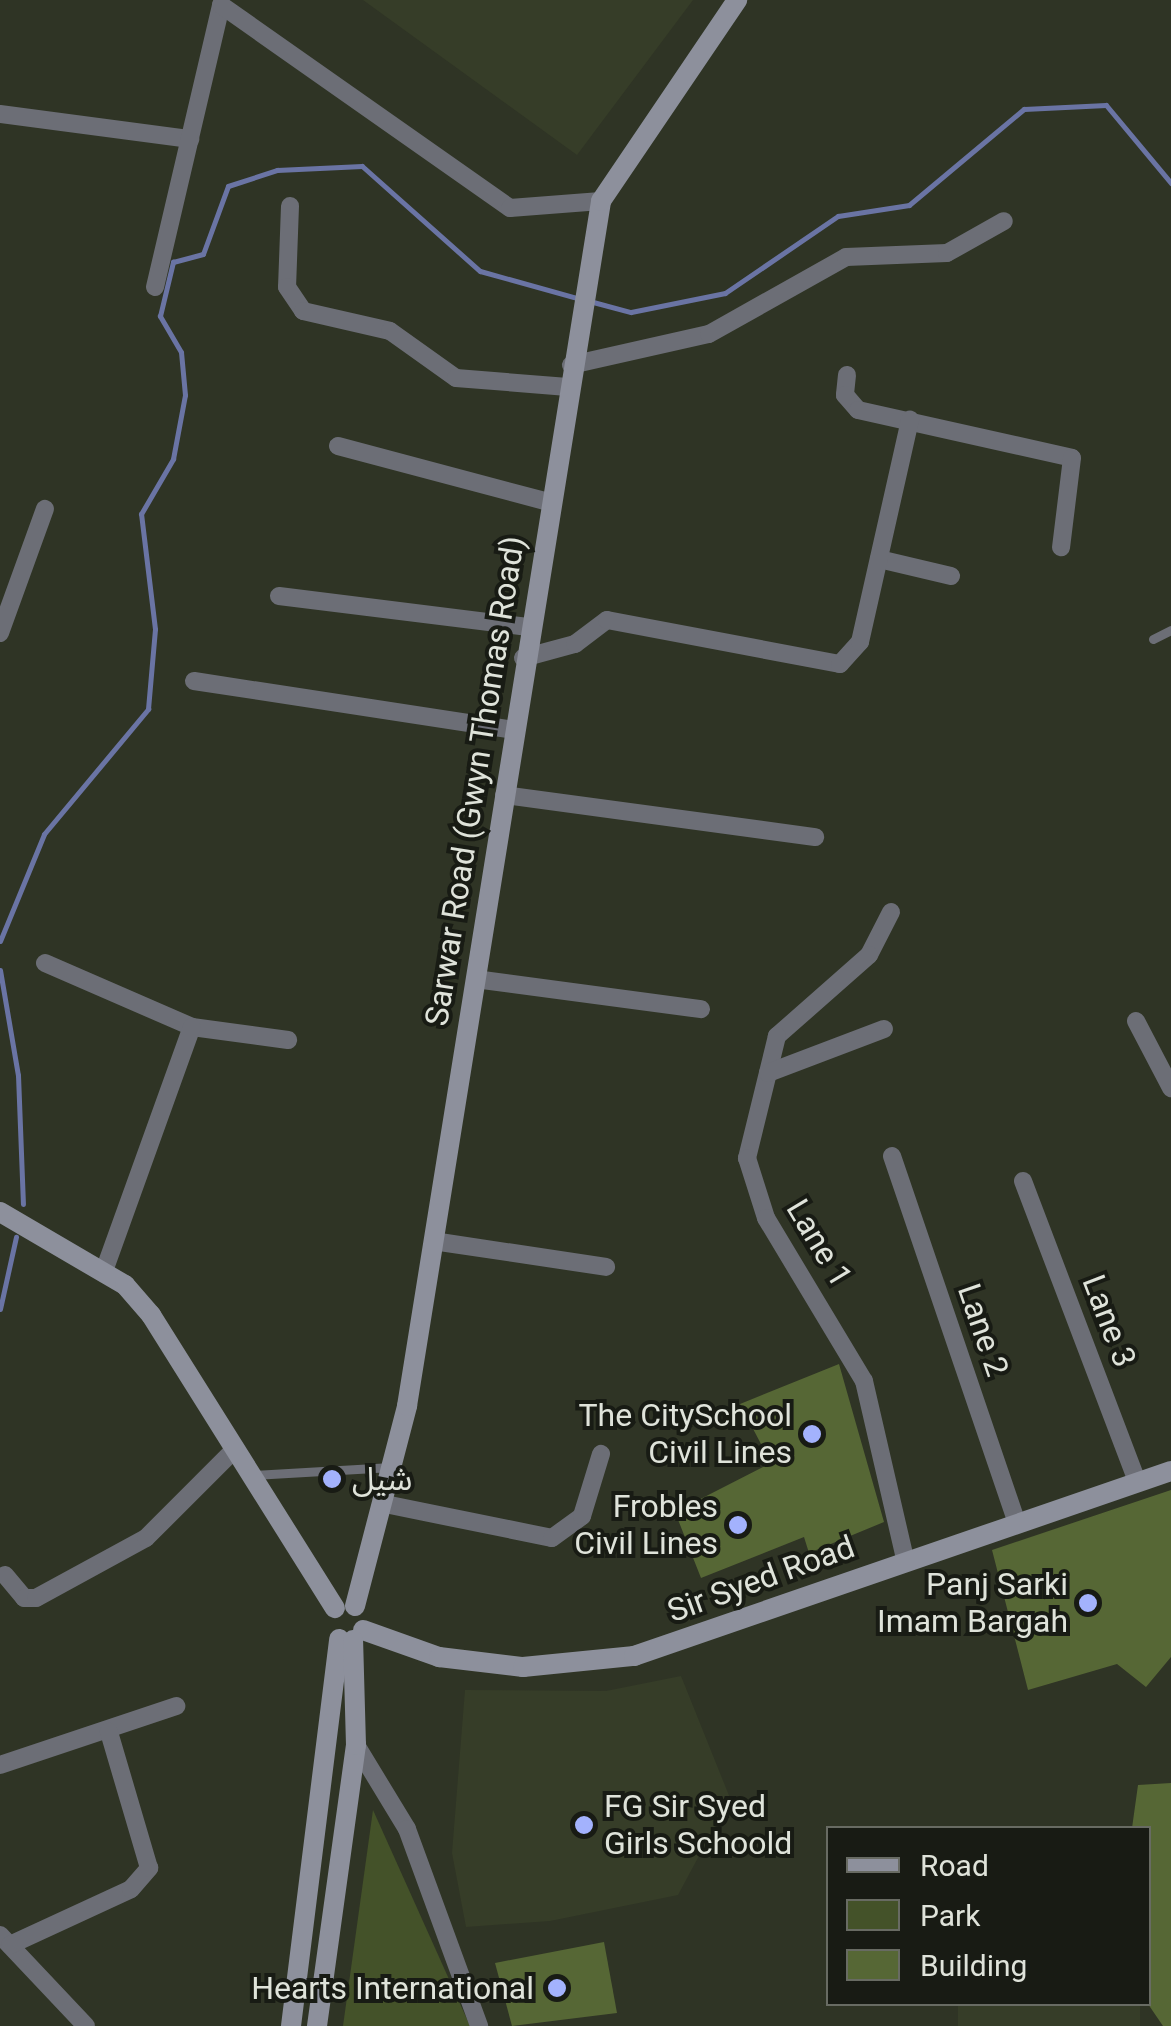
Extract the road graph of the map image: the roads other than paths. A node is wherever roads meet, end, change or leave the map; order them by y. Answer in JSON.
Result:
{"nodes":[{"id":1,"x":736,"y":0,"type":"edge"},
{"id":2,"x":0,"y":114,"type":"edge"},
{"id":3,"x":190,"y":139,"type":"junction"},
{"id":4,"x":601,"y":201,"type":"junction"},
{"id":5,"x":290,"y":206,"type":"dead end"},
{"id":6,"x":1004,"y":221,"type":"dead end"},
{"id":7,"x":155,"y":287,"type":"dead end"},
{"id":8,"x":572,"y":364,"type":"junction"},
{"id":9,"x":847,"y":375,"type":"dead end"},
{"id":10,"x":568,"y":386,"type":"junction"},
{"id":11,"x":910,"y":420,"type":"junction"},
{"id":12,"x":338,"y":446,"type":"dead end"},
{"id":13,"x":549,"y":502,"type":"junction"},
{"id":14,"x":45,"y":509,"type":"dead end"},
{"id":15,"x":1061,"y":547,"type":"dead end"},
{"id":16,"x":878,"y":559,"type":"junction"},
{"id":17,"x":951,"y":576,"type":"dead end"},
{"id":18,"x":279,"y":596,"type":"dead end"},
{"id":19,"x":528,"y":627,"type":"junction"},
{"id":20,"x":1171,"y":630,"type":"edge"},
{"id":21,"x":0,"y":632,"type":"edge"},
{"id":22,"x":1153,"y":638,"type":"dead end"},
{"id":23,"x":523,"y":658,"type":"junction"},
{"id":24,"x":194,"y":681,"type":"dead end"},
{"id":25,"x":514,"y":730,"type":"junction"},
{"id":26,"x":504,"y":795,"type":"junction"},
{"id":27,"x":815,"y":838,"type":"dead end"},
{"id":28,"x":891,"y":912,"type":"dead end"},
{"id":29,"x":44,"y":963,"type":"dead end"},
{"id":30,"x":475,"y":979,"type":"junction"},
{"id":31,"x":701,"y":1010,"type":"dead end"},
{"id":32,"x":1136,"y":1022,"type":"dead end"},
{"id":33,"x":192,"y":1027,"type":"junction"},
{"id":34,"x":884,"y":1028,"type":"dead end"},
{"id":35,"x":288,"y":1040,"type":"dead end"},
{"id":36,"x":768,"y":1073,"type":"junction"},
{"id":37,"x":1171,"y":1088,"type":"edge"},
{"id":38,"x":892,"y":1156,"type":"dead end"},
{"id":39,"x":1023,"y":1181,"type":"dead end"},
{"id":40,"x":0,"y":1212,"type":"edge"},
{"id":41,"x":433,"y":1241,"type":"junction"},
{"id":42,"x":606,"y":1267,"type":"dead end"},
{"id":43,"x":104,"y":1271,"type":"junction"},
{"id":44,"x":231,"y":1453,"type":"junction"},
{"id":45,"x":601,"y":1454,"type":"dead end"},
{"id":46,"x":395,"y":1467,"type":"junction"},
{"id":47,"x":1171,"y":1472,"type":"edge"},
{"id":48,"x":245,"y":1476,"type":"junction"},
{"id":49,"x":1138,"y":1482,"type":"junction"},
{"id":50,"x":385,"y":1504,"type":"junction"},
{"id":51,"x":1017,"y":1523,"type":"junction"},
{"id":52,"x":905,"y":1558,"type":"junction"},
{"id":53,"x":5,"y":1575,"type":"dead end"},
{"id":54,"x":345,"y":1607,"type":"junction"},
{"id":55,"x":352,"y":1636,"type":"junction"},
{"id":56,"x":176,"y":1706,"type":"dead end"},
{"id":57,"x":109,"y":1732,"type":"junction"},
{"id":58,"x":356,"y":1745,"type":"junction"},
{"id":59,"x":0,"y":1766,"type":"edge"},
{"id":60,"x":5,"y":1940,"type":"edge"},
{"id":61,"x":86,"y":2026,"type":"edge"},
{"id":62,"x":292,"y":2026,"type":"edge"},
{"id":63,"x":317,"y":2026,"type":"edge"},
{"id":64,"x":479,"y":2026,"type":"edge"}],
"edges":[{"from":1,"to":4,"type":"street","name":"Sarwar Road (Gwyn Thomas Road)"},
{"from":2,"to":3,"type":"street"},
{"from":3,"to":4,"type":"street"},
{"from":3,"to":7,"type":"street"},
{"from":4,"to":8,"type":"street","name":"Sarwar Road (Gwyn Thomas Road)"},
{"from":5,"to":10,"type":"street"},
{"from":6,"to":8,"type":"street"},
{"from":8,"to":10,"type":"street","name":"Sarwar Road (Gwyn Thomas Road)"},
{"from":9,"to":11,"type":"street"},
{"from":10,"to":13,"type":"street","name":"Sarwar Road (Gwyn Thomas Road)"},
{"from":11,"to":15,"type":"street"},
{"from":11,"to":16,"type":"street"},
{"from":12,"to":13,"type":"street"},
{"from":13,"to":19,"type":"street","name":"Sarwar Road (Gwyn Thomas Road)"},
{"from":14,"to":21,"type":"street"},
{"from":16,"to":17,"type":"street"},
{"from":16,"to":23,"type":"street"},
{"from":18,"to":19,"type":"street"},
{"from":19,"to":23,"type":"street","name":"Sarwar Road (Gwyn Thomas Road)"},
{"from":20,"to":22,"type":"lane"},
{"from":23,"to":25,"type":"street","name":"Sarwar Road (Gwyn Thomas Road)"},
{"from":24,"to":25,"type":"street"},
{"from":25,"to":26,"type":"street","name":"Sarwar Road (Gwyn Thomas Road)"},
{"from":26,"to":27,"type":"street"},
{"from":26,"to":30,"type":"street","name":"Sarwar Road (Gwyn Thomas Road)"},
{"from":28,"to":36,"type":"street","name":"Lane 1"},
{"from":29,"to":33,"type":"street"},
{"from":30,"to":31,"type":"street"},
{"from":30,"to":41,"type":"street","name":"Sarwar Road (Gwyn Thomas Road)"},
{"from":32,"to":37,"type":"street"},
{"from":33,"to":35,"type":"street"},
{"from":33,"to":43,"type":"street"},
{"from":34,"to":36,"type":"street"},
{"from":36,"to":52,"type":"street","name":"Lane 1"},
{"from":38,"to":51,"type":"street","name":"Lane 2"},
{"from":39,"to":49,"type":"street","name":"Lane 3"},
{"from":40,"to":43,"type":"street"},
{"from":41,"to":42,"type":"street"},
{"from":41,"to":46,"type":"street","name":"Sarwar Road (Gwyn Thomas Road)"},
{"from":43,"to":44,"type":"street"},
{"from":44,"to":48,"type":"street"},
{"from":44,"to":53,"type":"street"},
{"from":45,"to":50,"type":"street"},
{"from":46,"to":48,"type":"lane"},
{"from":46,"to":50,"type":"street","name":"Sarwar Road (Gwyn Thomas Road)"},
{"from":47,"to":49,"type":"street","name":"Sir Syed Road"},
{"from":48,"to":54,"type":"street"},
{"from":49,"to":51,"type":"street","name":"Sir Syed Road"},
{"from":50,"to":54,"type":"street","name":"Sarwar Road (Gwyn Thomas Road)"},
{"from":51,"to":52,"type":"street","name":"Sir Syed Road"},
{"from":52,"to":55,"type":"street","name":"Sir Syed Road"},
{"from":54,"to":55,"type":"street"},
{"from":54,"to":55,"type":"street"},
{"from":55,"to":58,"type":"street"},
{"from":55,"to":62,"type":"street"},
{"from":56,"to":57,"type":"street"},
{"from":57,"to":59,"type":"street"},
{"from":57,"to":60,"type":"street"},
{"from":58,"to":63,"type":"street"},
{"from":58,"to":64,"type":"street"},
{"from":60,"to":61,"type":"street"}]}
